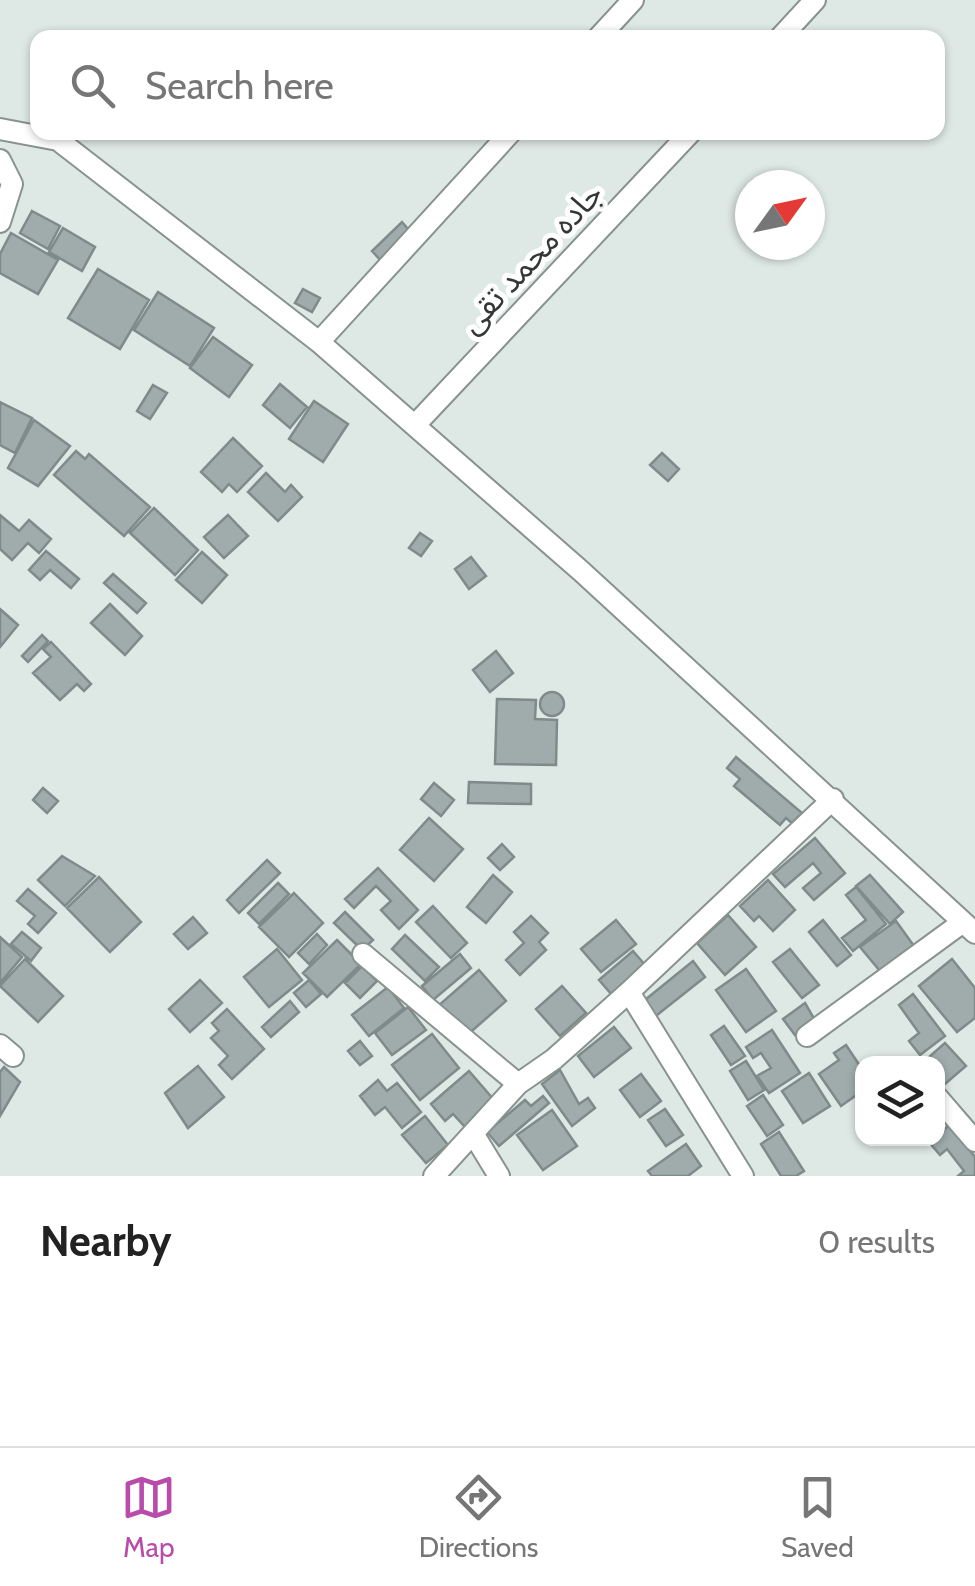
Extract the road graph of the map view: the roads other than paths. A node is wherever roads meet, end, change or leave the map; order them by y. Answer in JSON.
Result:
{"nodes":[{"id":1,"x":632,"y":0,"type":"edge"},
{"id":2,"x":816,"y":0,"type":"edge"},
{"id":3,"x":605,"y":30,"type":"edge"},
{"id":4,"x":788,"y":30,"type":"edge"},
{"id":5,"x":2,"y":136,"type":"edge"},
{"id":6,"x":30,"y":138,"type":"edge"},
{"id":7,"x":58,"y":140,"type":"edge"},
{"id":8,"x":504,"y":140,"type":"edge"},
{"id":9,"x":683,"y":140,"type":"edge"},
{"id":10,"x":0,"y":160,"type":"edge"},
{"id":11,"x":0,"y":222,"type":"edge"},
{"id":12,"x":319,"y":342,"type":"junction"},
{"id":13,"x":415,"y":426,"type":"junction"},
{"id":14,"x":833,"y":799,"type":"junction"},
{"id":15,"x":969,"y":928,"type":"edge"},
{"id":16,"x":363,"y":954,"type":"dead end"},
{"id":17,"x":629,"y":992,"type":"junction"},
{"id":18,"x":807,"y":1036,"type":"dead end"},
{"id":19,"x":518,"y":1084,"type":"junction"},
{"id":20,"x":945,"y":1106,"type":"edge"},
{"id":21,"x":474,"y":1136,"type":"junction"},
{"id":22,"x":975,"y":1140,"type":"edge"},
{"id":23,"x":434,"y":1176,"type":"edge"},
{"id":24,"x":500,"y":1176,"type":"edge"},
{"id":25,"x":743,"y":1176,"type":"edge"}],
"edges":[{"from":1,"to":3,"type":"street"},
{"from":2,"to":4,"type":"street"},
{"from":5,"to":6,"type":"street"},
{"from":7,"to":12,"type":"street"},
{"from":8,"to":12,"type":"street"},
{"from":9,"to":13,"type":"street","name":"جاده محمد تقی"},
{"from":10,"to":11,"type":"street"},
{"from":12,"to":13,"type":"street"},
{"from":13,"to":14,"type":"street"},
{"from":14,"to":15,"type":"street"},
{"from":14,"to":17,"type":"street"},
{"from":15,"to":18,"type":"street"},
{"from":16,"to":19,"type":"street"},
{"from":17,"to":19,"type":"street"},
{"from":17,"to":25,"type":"street"},
{"from":19,"to":21,"type":"street"},
{"from":20,"to":22,"type":"street"},
{"from":21,"to":23,"type":"street"},
{"from":21,"to":24,"type":"street"}]}
